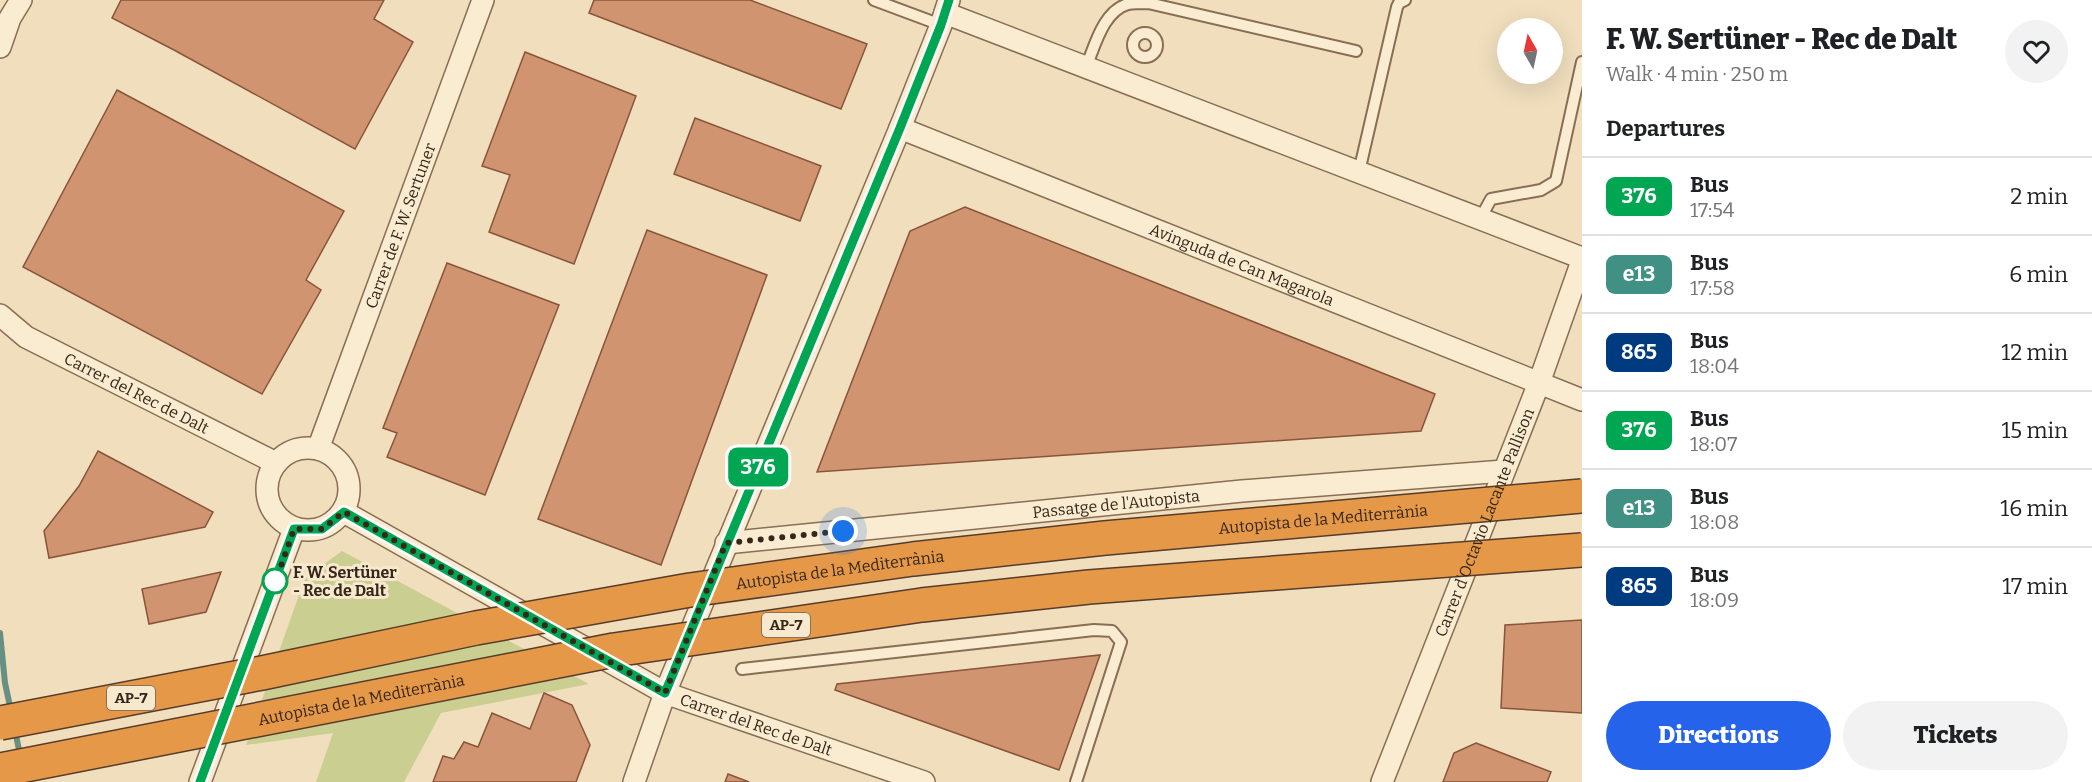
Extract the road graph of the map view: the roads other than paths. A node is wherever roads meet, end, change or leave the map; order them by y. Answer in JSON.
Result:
{"nodes":[{"id":1,"x":21,"y":0,"type":"edge"},
{"id":2,"x":483,"y":0,"type":"edge"},
{"id":3,"x":874,"y":0,"type":"edge"},
{"id":4,"x":1405,"y":0,"type":"edge"},
{"id":5,"x":945,"y":13,"type":"edge"},
{"id":6,"x":0,"y":47,"type":"edge"},
{"id":7,"x":1356,"y":51,"type":"dead end"},
{"id":8,"x":1582,"y":62,"type":"edge"},
{"id":9,"x":1086,"y":67,"type":"junction"},
{"id":10,"x":900,"y":128,"type":"junction"},
{"id":11,"x":1359,"y":172,"type":"junction"},
{"id":12,"x":1480,"y":219,"type":"junction"},
{"id":13,"x":1582,"y":259,"type":"edge"},
{"id":14,"x":0,"y":315,"type":"edge"},
{"id":15,"x":1539,"y":382,"type":"junction"},
{"id":16,"x":1582,"y":400,"type":"edge"},
{"id":17,"x":318,"y":449,"type":"junction"},
{"id":18,"x":276,"y":463,"type":"junction"},
{"id":19,"x":1504,"y":471,"type":"junction"},
{"id":20,"x":1582,"y":496,"type":"edge"},
{"id":21,"x":344,"y":512,"type":"junction"},
{"id":22,"x":294,"y":529,"type":"junction"},
{"id":23,"x":726,"y":543,"type":"junction"},
{"id":24,"x":1582,"y":550,"type":"edge"},
{"id":25,"x":742,"y":669,"type":"dead end"},
{"id":26,"x":665,"y":693,"type":"junction"},
{"id":27,"x":0,"y":723,"type":"edge"},
{"id":28,"x":0,"y":770,"type":"edge"},
{"id":29,"x":200,"y":782,"type":"edge"},
{"id":30,"x":634,"y":782,"type":"edge"},
{"id":31,"x":924,"y":782,"type":"edge"},
{"id":32,"x":1076,"y":782,"type":"edge"},
{"id":33,"x":1382,"y":782,"type":"edge"}],
"edges":[{"from":1,"to":6,"type":"street"},
{"from":2,"to":17,"type":"street","name":"Carrer de F. W. Sertuner"},
{"from":3,"to":5,"type":"lane"},
{"from":4,"to":11,"type":"lane"},
{"from":5,"to":9,"type":"street"},
{"from":5,"to":10,"type":"street"},
{"from":7,"to":9,"type":"lane"},
{"from":8,"to":12,"type":"lane"},
{"from":9,"to":11,"type":"street"},
{"from":10,"to":15,"type":"street","name":"Avinguda de Can Magarola"},
{"from":10,"to":23,"type":"street"},
{"from":11,"to":12,"type":"street"},
{"from":12,"to":13,"type":"street"},
{"from":13,"to":15,"type":"street","name":"Carrer d'Octavio Lacante Pallison"},
{"from":14,"to":18,"type":"street","name":"Carrer del Rec de Dalt"},
{"from":15,"to":16,"type":"street","name":"Avinguda de Can Magarola"},
{"from":15,"to":19,"type":"street","name":"Carrer d'Octavio Lacante Pallison"},
{"from":17,"to":18,"type":"street"},
{"from":17,"to":21,"type":"street"},
{"from":18,"to":22,"type":"street"},
{"from":19,"to":23,"type":"street","name":"Passatge de l'Autopista"},
{"from":19,"to":33,"type":"street","name":"Carrer d'Octavio Lacante Pallison"},
{"from":20,"to":27,"type":"highway","name":"Autopista de la Mediterrània","number":"AP-7","bridge":true},
{"from":21,"to":22,"type":"street"},
{"from":21,"to":26,"type":"street","name":"Carrer del Rec de Dalt"},
{"from":22,"to":29,"type":"street"},
{"from":23,"to":26,"type":"street"},
{"from":24,"to":28,"type":"highway","name":"Autopista de la Mediterrània","number":"AP-7","bridge":true},
{"from":25,"to":32,"type":"lane"},
{"from":26,"to":30,"type":"street"},
{"from":26,"to":31,"type":"street","name":"Carrer del Rec de Dalt"}]}
